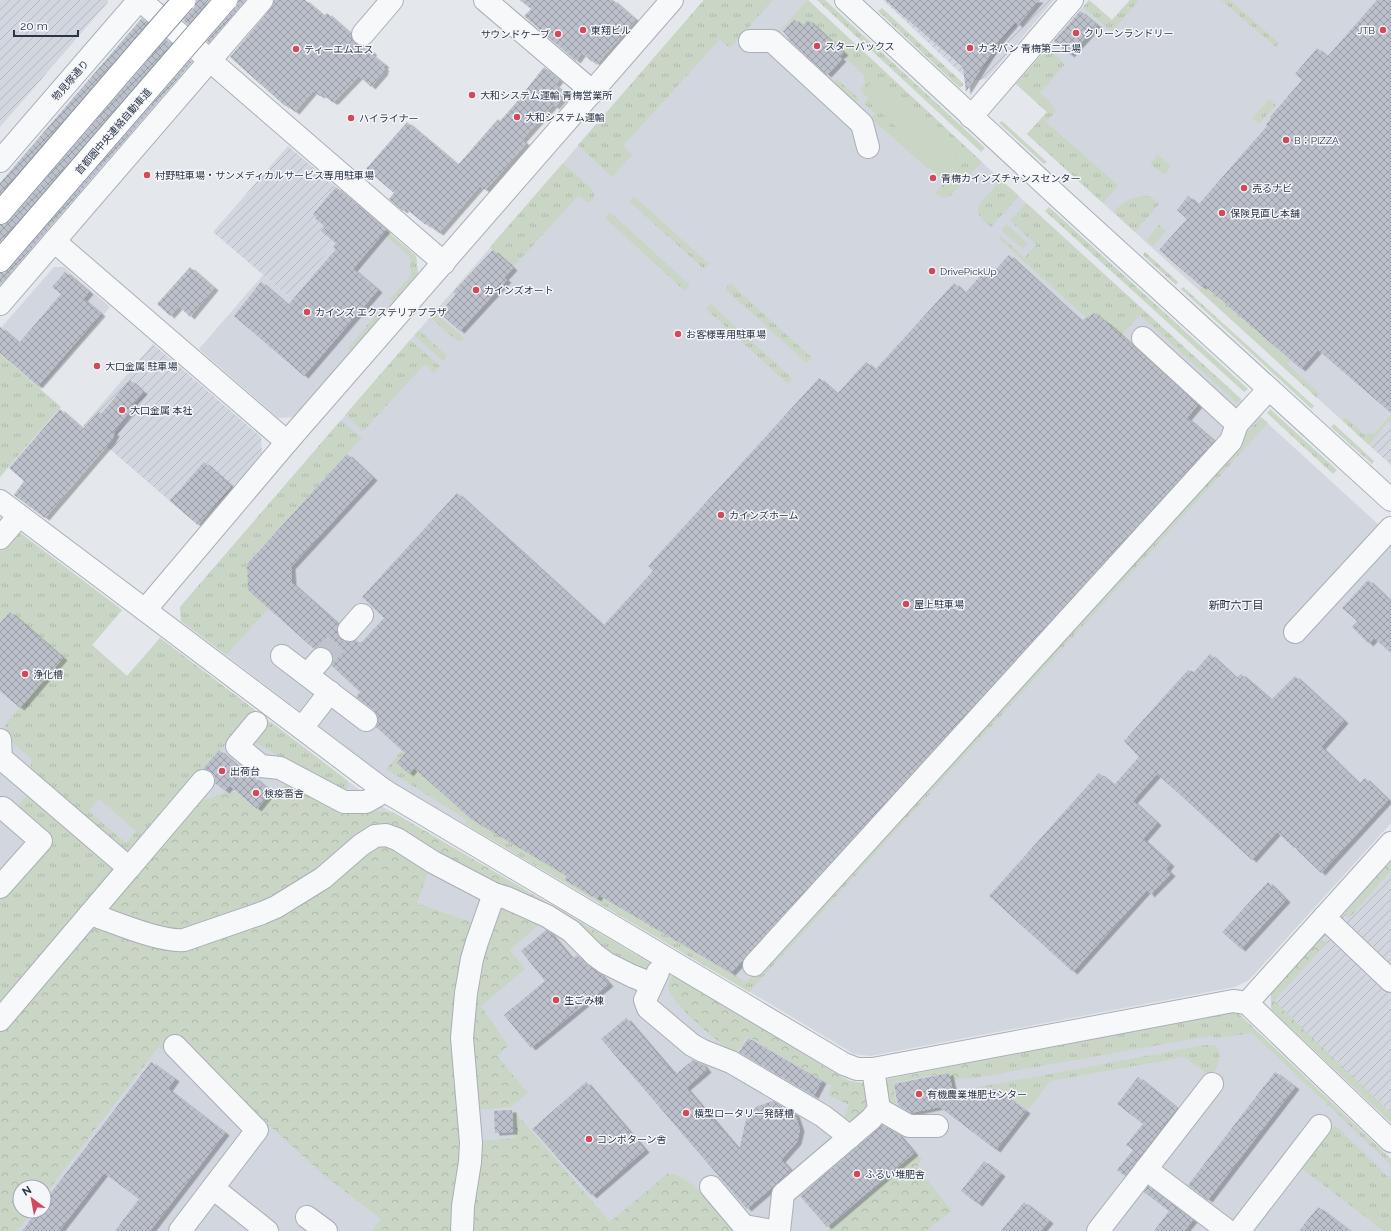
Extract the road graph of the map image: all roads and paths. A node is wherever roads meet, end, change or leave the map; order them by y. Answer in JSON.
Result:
{"nodes":[{"id":1,"x":139,"y":0,"type":"edge"},
{"id":2,"x":184,"y":0,"type":"edge"},
{"id":3,"x":226,"y":0,"type":"edge"},
{"id":4,"x":262,"y":0,"type":"edge"},
{"id":5,"x":392,"y":0,"type":"edge"},
{"id":6,"x":485,"y":0,"type":"edge"},
{"id":7,"x":672,"y":0,"type":"edge"},
{"id":8,"x":846,"y":0,"type":"edge"},
{"id":9,"x":1072,"y":0,"type":"edge"},
{"id":10,"x":363,"y":34,"type":"dead end"},
{"id":11,"x":750,"y":42,"type":"dead end"},
{"id":12,"x":209,"y":61,"type":"junction"},
{"id":13,"x":593,"y":92,"type":"junction"},
{"id":14,"x":971,"y":116,"type":"junction"},
{"id":15,"x":868,"y":147,"type":"dead end"},
{"id":16,"x":0,"y":161,"type":"edge"},
{"id":17,"x":0,"y":213,"type":"edge"},
{"id":18,"x":54,"y":241,"type":"junction"},
{"id":19,"x":0,"y":261,"type":"edge"},
{"id":20,"x":444,"y":263,"type":"junction"},
{"id":21,"x":0,"y":304,"type":"edge"},
{"id":22,"x":1143,"y":338,"type":"dead end"},
{"id":23,"x":1269,"y":389,"type":"junction"},
{"id":24,"x":1237,"y":424,"type":"junction"},
{"id":25,"x":287,"y":442,"type":"junction"},
{"id":26,"x":1391,"y":500,"type":"edge"},
{"id":27,"x":0,"y":501,"type":"edge"},
{"id":28,"x":19,"y":516,"type":"junction"},
{"id":29,"x":1391,"y":528,"type":"edge"},
{"id":30,"x":0,"y":538,"type":"edge"},
{"id":31,"x":145,"y":610,"type":"junction"},
{"id":32,"x":1295,"y":632,"type":"dead end"},
{"id":33,"x":282,"y":656,"type":"dead end"},
{"id":34,"x":321,"y":659,"type":"tunnel mouth"},
{"id":35,"x":307,"y":675,"type":"junction"},
{"id":36,"x":330,"y":692,"type":"junction"},
{"id":37,"x":366,"y":720,"type":"dead end"},
{"id":38,"x":256,"y":723,"type":"dead end"},
{"id":39,"x":302,"y":728,"type":"junction"},
{"id":40,"x":0,"y":740,"type":"edge"},
{"id":41,"x":203,"y":781,"type":"dead end"},
{"id":42,"x":385,"y":791,"type":"junction"},
{"id":43,"x":3,"y":808,"type":"dead end"},
{"id":44,"x":1391,"y":843,"type":"edge"},
{"id":45,"x":129,"y":868,"type":"junction"},
{"id":46,"x":0,"y":887,"type":"edge"},
{"id":47,"x":494,"y":894,"type":"junction"},
{"id":48,"x":90,"y":914,"type":"junction"},
{"id":49,"x":1324,"y":917,"type":"junction"},
{"id":50,"x":665,"y":957,"type":"junction"},
{"id":51,"x":754,"y":965,"type":"dead end"},
{"id":52,"x":1391,"y":981,"type":"edge"},
{"id":53,"x":652,"y":984,"type":"junction"},
{"id":54,"x":1247,"y":1003,"type":"junction"},
{"id":55,"x":0,"y":1020,"type":"edge"},
{"id":56,"x":175,"y":1046,"type":"dead end"},
{"id":57,"x":873,"y":1069,"type":"junction"},
{"id":58,"x":1212,"y":1084,"type":"dead end"},
{"id":59,"x":879,"y":1109,"type":"junction"},
{"id":60,"x":937,"y":1126,"type":"dead end"},
{"id":61,"x":1320,"y":1126,"type":"dead end"},
{"id":62,"x":850,"y":1136,"type":"junction"},
{"id":63,"x":1391,"y":1141,"type":"edge"},
{"id":64,"x":1146,"y":1169,"type":"junction"},
{"id":65,"x":712,"y":1187,"type":"dead end"},
{"id":66,"x":213,"y":1188,"type":"junction"},
{"id":67,"x":307,"y":1217,"type":"dead end"},
{"id":68,"x":180,"y":1231,"type":"edge"},
{"id":69,"x":267,"y":1231,"type":"edge"},
{"id":70,"x":326,"y":1231,"type":"edge"},
{"id":71,"x":462,"y":1231,"type":"edge"},
{"id":72,"x":773,"y":1231,"type":"edge"},
{"id":73,"x":779,"y":1231,"type":"edge"},
{"id":74,"x":1098,"y":1231,"type":"edge"},
{"id":75,"x":1228,"y":1231,"type":"edge"},
{"id":76,"x":1241,"y":1231,"type":"edge"}],
"edges":[{"from":1,"to":12,"type":"street"},
{"from":1,"to":16,"type":"street","name":"物見塚通り"},
{"from":2,"to":17,"type":"highway","bridge":true},
{"from":3,"to":19,"type":"highway","name":"首都圏中央連絡自動車道","bridge":true},
{"from":4,"to":12,"type":"street"},
{"from":5,"to":10,"type":"street"},
{"from":6,"to":13,"type":"street"},
{"from":7,"to":13,"type":"street"},
{"from":8,"to":14,"type":"street"},
{"from":9,"to":14,"type":"street"},
{"from":11,"to":15,"type":"street"},
{"from":12,"to":18,"type":"street"},
{"from":12,"to":20,"type":"street"},
{"from":13,"to":20,"type":"street"},
{"from":14,"to":23,"type":"street"},
{"from":18,"to":21,"type":"street"},
{"from":18,"to":25,"type":"street"},
{"from":20,"to":25,"type":"street"},
{"from":22,"to":24,"type":"street"},
{"from":23,"to":24,"type":"street"},
{"from":23,"to":26,"type":"street"},
{"from":24,"to":51,"type":"street"},
{"from":25,"to":31,"type":"street"},
{"from":27,"to":28,"type":"street"},
{"from":28,"to":30,"type":"street"},
{"from":28,"to":31,"type":"street"},
{"from":29,"to":32,"type":"street"},
{"from":31,"to":39,"type":"street"},
{"from":33,"to":35,"type":"street"},
{"from":34,"to":35,"type":"street"},
{"from":35,"to":36,"type":"street"},
{"from":36,"to":37,"type":"street"},
{"from":36,"to":39,"type":"street"},
{"from":38,"to":42,"type":"street"},
{"from":39,"to":42,"type":"street"},
{"from":40,"to":45,"type":"street"},
{"from":41,"to":45,"type":"street"},
{"from":42,"to":50,"type":"street"},
{"from":43,"to":46,"type":"street"},
{"from":44,"to":49,"type":"street"},
{"from":45,"to":48,"type":"street"},
{"from":47,"to":48,"type":"street"},
{"from":47,"to":53,"type":"street"},
{"from":47,"to":71,"type":"street"},
{"from":48,"to":55,"type":"street"},
{"from":49,"to":52,"type":"street"},
{"from":49,"to":54,"type":"street"},
{"from":50,"to":53,"type":"street"},
{"from":50,"to":57,"type":"street"},
{"from":53,"to":62,"type":"street"},
{"from":54,"to":57,"type":"street"},
{"from":54,"to":63,"type":"street"},
{"from":56,"to":66,"type":"street"},
{"from":57,"to":59,"type":"street"},
{"from":58,"to":64,"type":"street"},
{"from":59,"to":60,"type":"street"},
{"from":59,"to":62,"type":"street"},
{"from":61,"to":76,"type":"street"},
{"from":62,"to":73,"type":"street"},
{"from":64,"to":74,"type":"street"},
{"from":64,"to":75,"type":"street"},
{"from":65,"to":72,"type":"street"},
{"from":66,"to":68,"type":"street"},
{"from":66,"to":69,"type":"street"},
{"from":67,"to":70,"type":"street"}]}
